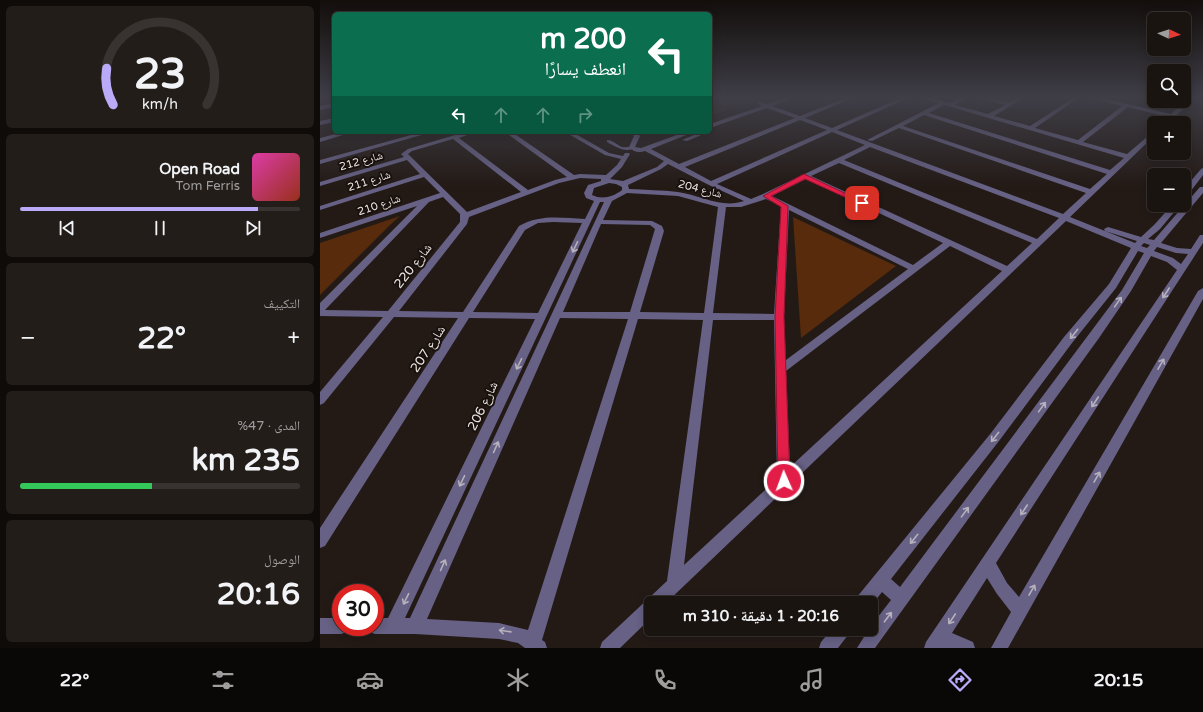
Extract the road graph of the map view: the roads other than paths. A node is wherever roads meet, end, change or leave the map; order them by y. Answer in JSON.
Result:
{"nodes":[{"id":1,"x":776,"y":127,"type":"edge"},
{"id":2,"x":828,"y":127,"type":"edge"},
{"id":3,"x":837,"y":127,"type":"edge"},
{"id":4,"x":897,"y":127,"type":"edge"},
{"id":5,"x":903,"y":127,"type":"edge"},
{"id":6,"x":969,"y":127,"type":"edge"},
{"id":7,"x":1099,"y":127,"type":"edge"},
{"id":8,"x":1031,"y":128,"type":"edge"},
{"id":9,"x":833,"y":129,"type":"junction"},
{"id":10,"x":342,"y":134,"type":"edge"},
{"id":11,"x":406,"y":134,"type":"edge"},
{"id":12,"x":422,"y":134,"type":"edge"},
{"id":13,"x":465,"y":134,"type":"edge"},
{"id":14,"x":511,"y":134,"type":"edge"},
{"id":15,"x":572,"y":134,"type":"edge"},
{"id":16,"x":636,"y":134,"type":"edge"},
{"id":17,"x":686,"y":134,"type":"edge"},
{"id":18,"x":701,"y":134,"type":"edge"},
{"id":19,"x":454,"y":137,"type":"junction"},
{"id":20,"x":320,"y":140,"type":"edge"},
{"id":21,"x":1147,"y":140,"type":"edge"},
{"id":22,"x":609,"y":141,"type":"dead end"},
{"id":23,"x":871,"y":142,"type":"junction"},
{"id":24,"x":1079,"y":142,"type":"junction"},
{"id":25,"x":633,"y":148,"type":"junction"},
{"id":26,"x":643,"y":149,"type":"junction"},
{"id":27,"x":653,"y":152,"type":"junction"},
{"id":28,"x":406,"y":155,"type":"junction"},
{"id":29,"x":1129,"y":157,"type":"junction"},
{"id":30,"x":320,"y":158,"type":"edge"},
{"id":31,"x":625,"y":158,"type":"junction"},
{"id":32,"x":838,"y":160,"type":"junction"},
{"id":33,"x":668,"y":161,"type":"junction"},
{"id":34,"x":320,"y":162,"type":"edge"},
{"id":35,"x":620,"y":166,"type":"junction"},
{"id":36,"x":679,"y":167,"type":"junction"},
{"id":37,"x":1203,"y":170,"type":"edge"},
{"id":38,"x":1112,"y":173,"type":"junction"},
{"id":39,"x":424,"y":175,"type":"junction"},
{"id":40,"x":804,"y":176,"type":"junction"},
{"id":41,"x":572,"y":177,"type":"junction"},
{"id":42,"x":608,"y":177,"type":"junction"},
{"id":43,"x":602,"y":182,"type":"junction"},
{"id":44,"x":320,"y":184,"type":"edge"},
{"id":45,"x":711,"y":184,"type":"junction"},
{"id":46,"x":1191,"y":185,"type":"edge"},
{"id":47,"x":623,"y":186,"type":"junction"},
{"id":48,"x":1203,"y":189,"type":"edge"},
{"id":49,"x":526,"y":192,"type":"junction"},
{"id":50,"x":1091,"y":192,"type":"junction"},
{"id":51,"x":445,"y":194,"type":"junction"},
{"id":52,"x":766,"y":196,"type":"junction"},
{"id":53,"x":604,"y":199,"type":"junction"},
{"id":54,"x":426,"y":201,"type":"junction"},
{"id":55,"x":752,"y":202,"type":"junction"},
{"id":56,"x":722,"y":206,"type":"junction"},
{"id":57,"x":785,"y":206,"type":"junction"},
{"id":58,"x":320,"y":208,"type":"edge"},
{"id":59,"x":1170,"y":212,"type":"edge"},
{"id":60,"x":465,"y":216,"type":"junction"},
{"id":61,"x":1067,"y":216,"type":"junction"},
{"id":62,"x":593,"y":222,"type":"junction"},
{"id":63,"x":320,"y":236,"type":"edge"},
{"id":64,"x":1203,"y":237,"type":"edge"},
{"id":65,"x":1038,"y":242,"type":"junction"},
{"id":66,"x":949,"y":243,"type":"junction"},
{"id":67,"x":1139,"y":243,"type":"junction"},
{"id":68,"x":1152,"y":247,"type":"junction"},
{"id":69,"x":1193,"y":252,"type":"junction"},
{"id":70,"x":914,"y":269,"type":"junction"},
{"id":71,"x":1008,"y":270,"type":"junction"},
{"id":72,"x":1182,"y":270,"type":"junction"},
{"id":73,"x":1203,"y":291,"type":"edge"},
{"id":74,"x":320,"y":309,"type":"edge"},
{"id":75,"x":320,"y":313,"type":"edge"},
{"id":76,"x":391,"y":314,"type":"junction"},
{"id":77,"x":466,"y":315,"type":"junction"},
{"id":78,"x":556,"y":315,"type":"junction"},
{"id":79,"x":542,"y":316,"type":"junction"},
{"id":80,"x":634,"y":316,"type":"junction"},
{"id":81,"x":708,"y":316,"type":"junction"},
{"id":82,"x":779,"y":317,"type":"junction"},
{"id":83,"x":781,"y":369,"type":"junction"},
{"id":84,"x":320,"y":400,"type":"edge"},
{"id":85,"x":784,"y":481,"type":"junction"},
{"id":86,"x":320,"y":541,"type":"edge"},
{"id":87,"x":989,"y":564,"type":"junction"},
{"id":88,"x":881,"y":580,"type":"junction"},
{"id":89,"x":674,"y":585,"type":"junction"},
{"id":90,"x":662,"y":596,"type":"edge"},
{"id":91,"x":868,"y":596,"type":"edge"},
{"id":92,"x":901,"y":599,"type":"junction"},
{"id":93,"x":1021,"y":611,"type":"junction"},
{"id":94,"x":644,"y":613,"type":"edge"},
{"id":95,"x":393,"y":625,"type":"junction"},
{"id":96,"x":320,"y":626,"type":"edge"},
{"id":97,"x":332,"y":626,"type":"edge"},
{"id":98,"x":384,"y":626,"type":"edge"},
{"id":99,"x":415,"y":626,"type":"junction"},
{"id":100,"x":836,"y":636,"type":"edge"},
{"id":101,"x":936,"y":643,"type":"edge"},
{"id":102,"x":536,"y":645,"type":"edge"},
{"id":103,"x":608,"y":648,"type":"edge"},
{"id":104,"x":827,"y":648,"type":"edge"},
{"id":105,"x":865,"y":648,"type":"edge"},
{"id":106,"x":967,"y":648,"type":"edge"},
{"id":107,"x":999,"y":648,"type":"edge"}],
"edges":[{"from":1,"to":36,"type":"street"},
{"from":2,"to":9,"type":"street"},
{"from":3,"to":9,"type":"street"},
{"from":4,"to":23,"type":"street","name":"شارع 204"},
{"from":5,"to":50,"type":"street"},
{"from":6,"to":38,"type":"street"},
{"from":7,"to":24,"type":"street"},
{"from":8,"to":24,"type":"street"},
{"from":9,"to":23,"type":"street"},
{"from":9,"to":45,"type":"street"},
{"from":10,"to":20,"type":"street"},
{"from":11,"to":30,"type":"street"},
{"from":12,"to":34,"type":"street"},
{"from":13,"to":19,"type":"street","name":"شارع 212"},
{"from":14,"to":41,"type":"street"},
{"from":15,"to":31,"type":"street"},
{"from":16,"to":25,"type":"street"},
{"from":17,"to":26,"type":"street"},
{"from":18,"to":27,"type":"street"},
{"from":19,"to":28,"type":"street","name":"شارع 212"},
{"from":19,"to":49,"type":"street"},
{"from":21,"to":29,"type":"street"},
{"from":22,"to":25,"type":"lane"},
{"from":23,"to":32,"type":"street","name":"شارع 204"},
{"from":23,"to":61,"type":"street"},
{"from":24,"to":29,"type":"street"},
{"from":25,"to":26,"type":"street"},
{"from":25,"to":31,"type":"street"},
{"from":26,"to":27,"type":"street"},
{"from":27,"to":33,"type":"street"},
{"from":28,"to":39,"type":"street"},
{"from":28,"to":44,"type":"street","name":"شارع 212"},
{"from":29,"to":38,"type":"street"},
{"from":31,"to":35,"type":"street"},
{"from":32,"to":40,"type":"street","name":"شارع 204"},
{"from":32,"to":65,"type":"street"},
{"from":33,"to":36,"type":"street"},
{"from":33,"to":47,"type":"street"},
{"from":35,"to":42,"type":"street"},
{"from":35,"to":47,"type":"street"},
{"from":36,"to":45,"type":"street"},
{"from":37,"to":46,"type":"street"},
{"from":38,"to":50,"type":"street"},
{"from":39,"to":51,"type":"street"},
{"from":39,"to":58,"type":"street","name":"شارع 211"},
{"from":40,"to":52,"type":"street","name":"شارع 204"},
{"from":40,"to":66,"type":"street"},
{"from":41,"to":42,"type":"street"},
{"from":41,"to":49,"type":"street"},
{"from":42,"to":43,"type":"street"},
{"from":43,"to":47,"type":"street","name":"شارع 204"},
{"from":43,"to":53,"type":"street"},
{"from":45,"to":55,"type":"street"},
{"from":47,"to":53,"type":"street"},
{"from":47,"to":56,"type":"street","name":"شارع 204"},
{"from":48,"to":68,"type":"street"},
{"from":49,"to":60,"type":"street"},
{"from":50,"to":61,"type":"street"},
{"from":51,"to":54,"type":"street","name":"شارع 210"},
{"from":51,"to":60,"type":"street"},
{"from":52,"to":55,"type":"street","name":"شارع 204"},
{"from":52,"to":57,"type":"street"},
{"from":53,"to":62,"type":"street","name":"شارع 206"},
{"from":54,"to":63,"type":"street","name":"شارع 210"},
{"from":54,"to":74,"type":"street"},
{"from":55,"to":56,"type":"street","name":"شارع 204"},
{"from":56,"to":81,"type":"street"},
{"from":57,"to":70,"type":"street"},
{"from":57,"to":82,"type":"street"},
{"from":59,"to":67,"type":"street"},
{"from":60,"to":76,"type":"street","name":"شارع 220"},
{"from":61,"to":65,"type":"street"},
{"from":61,"to":67,"type":"street"},
{"from":62,"to":77,"type":"street","name":"شارع 207"},
{"from":62,"to":78,"type":"street","name":"شارع 206"},
{"from":62,"to":79,"type":"street","name":"شارع 206","one_way":true},
{"from":62,"to":80,"type":"street","name":"شارع 207"},
{"from":64,"to":69,"type":"street"},
{"from":65,"to":71,"type":"street"},
{"from":66,"to":70,"type":"street"},
{"from":66,"to":71,"type":"street"},
{"from":67,"to":68,"type":"street"},
{"from":67,"to":88,"type":"street","one_way":true},
{"from":68,"to":69,"type":"street"},
{"from":68,"to":72,"type":"street"},
{"from":92,"to":68,"type":"street","one_way":true},
{"from":69,"to":72,"type":"street"},
{"from":70,"to":83,"type":"street"},
{"from":71,"to":85,"type":"street"},
{"from":72,"to":87,"type":"street","one_way":true},
{"from":93,"to":73,"type":"street","one_way":true},
{"from":75,"to":76,"type":"street"},
{"from":76,"to":77,"type":"street"},
{"from":76,"to":84,"type":"street","name":"شارع 220"},
{"from":77,"to":79,"type":"street"},
{"from":77,"to":86,"type":"street","name":"شارع 207"},
{"from":78,"to":80,"type":"street"},
{"from":99,"to":78,"type":"street","name":"شارع 206","one_way":true},
{"from":79,"to":95,"type":"street","name":"شارع 206","one_way":true},
{"from":80,"to":81,"type":"street"},
{"from":80,"to":102,"type":"street"},
{"from":81,"to":82,"type":"street"},
{"from":81,"to":89,"type":"street"},
{"from":82,"to":83,"type":"street"},
{"from":83,"to":85,"type":"street"},
{"from":85,"to":89,"type":"street"},
{"from":87,"to":93,"type":"street"},
{"from":87,"to":101,"type":"street","one_way":true},
{"from":88,"to":91,"type":"street"},
{"from":88,"to":92,"type":"street"},
{"from":89,"to":90,"type":"street"},
{"from":105,"to":92,"type":"street","one_way":true},
{"from":93,"to":107,"type":"street"},
{"from":94,"to":103,"type":"street"},
{"from":95,"to":98,"type":"street"},
{"from":95,"to":99,"type":"street"},
{"from":96,"to":97,"type":"street"},
{"from":102,"to":99,"type":"street","one_way":true},
{"from":100,"to":104,"type":"street"},
{"from":101,"to":106,"type":"street"}]}
